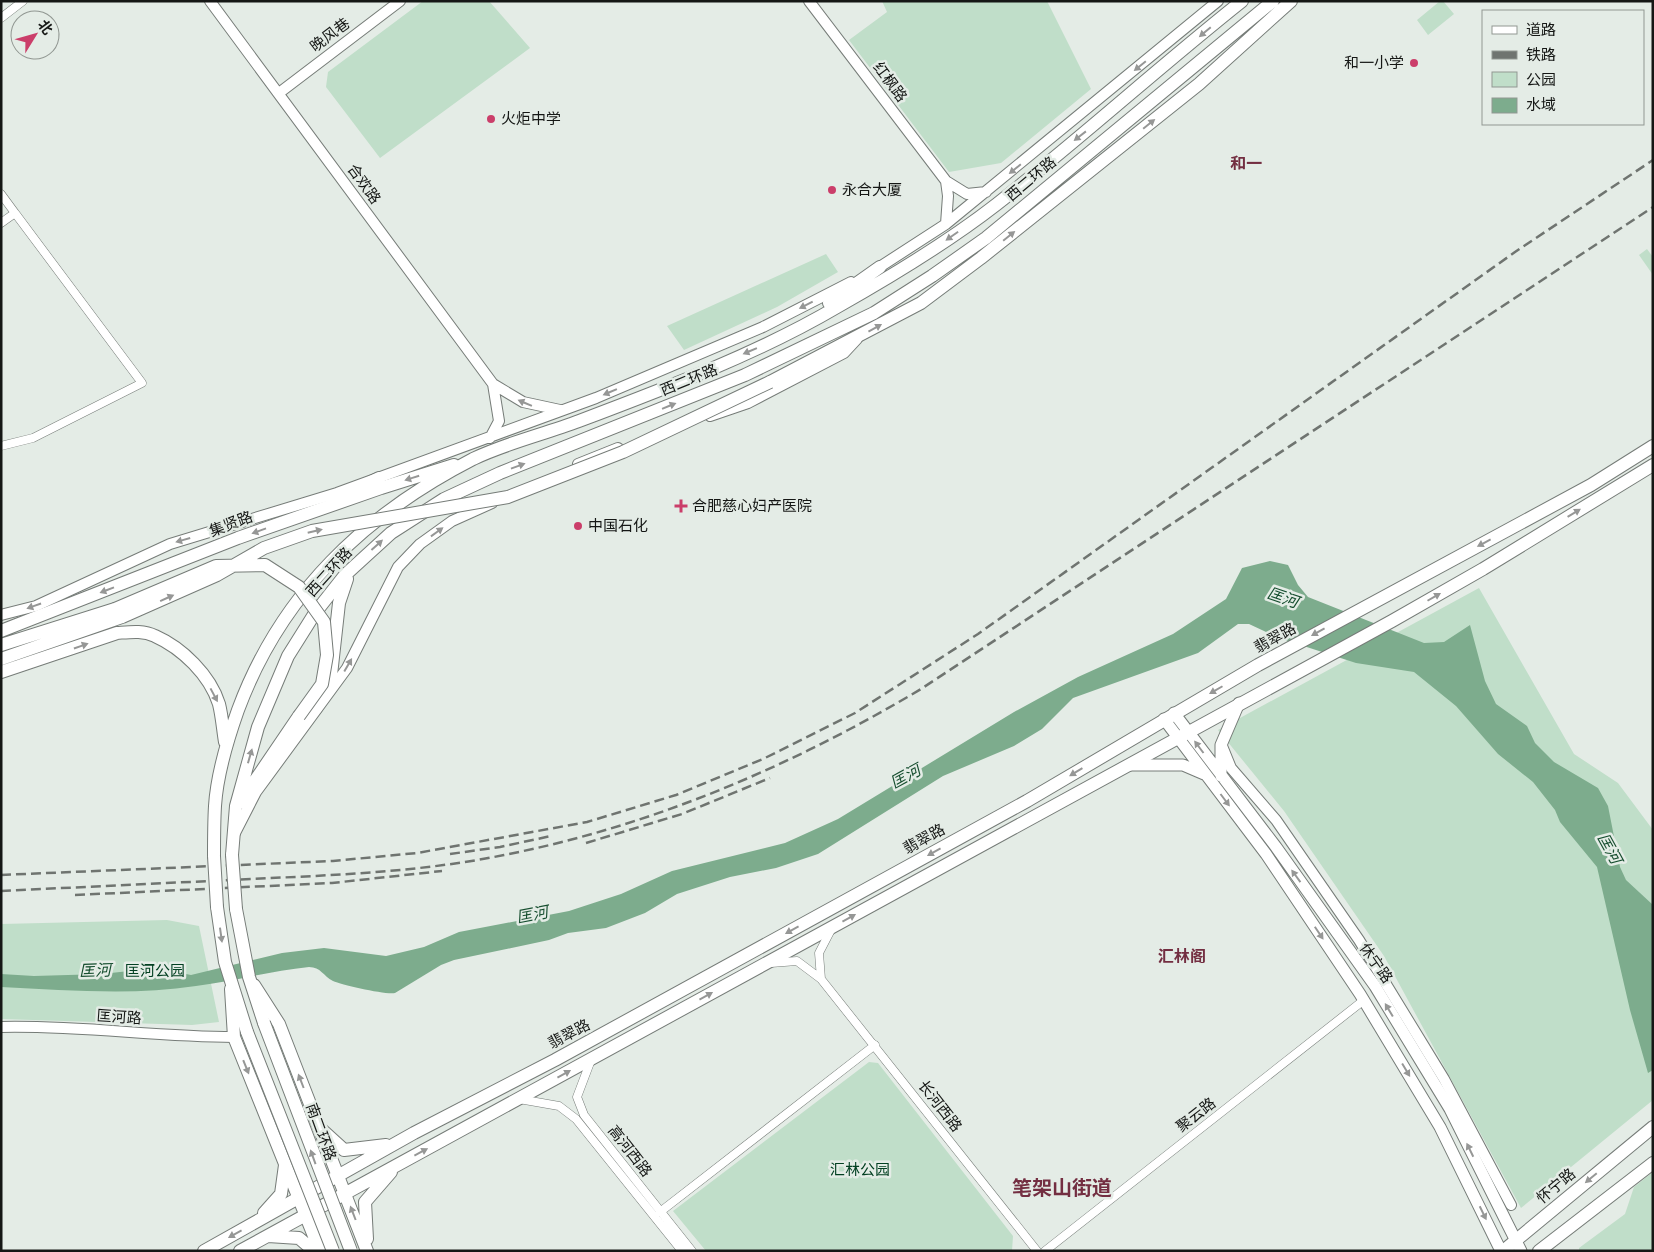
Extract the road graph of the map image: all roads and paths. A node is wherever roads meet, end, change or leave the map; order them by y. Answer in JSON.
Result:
{"nodes":[{"id":1,"x":23,"y":1,"type":"edge"},
{"id":2,"x":210,"y":1,"type":"edge"},
{"id":3,"x":400,"y":1,"type":"edge"},
{"id":4,"x":809,"y":1,"type":"edge"},
{"id":5,"x":1218,"y":1,"type":"edge"},
{"id":6,"x":1242,"y":1,"type":"edge"},
{"id":7,"x":1273,"y":1,"type":"edge"},
{"id":8,"x":1279,"y":1,"type":"edge"},
{"id":9,"x":1292,"y":1,"type":"edge"},
{"id":10,"x":1258,"y":15,"type":"junction"},
{"id":11,"x":1,"y":18,"type":"edge"},
{"id":12,"x":278,"y":94,"type":"junction"},
{"id":13,"x":946,"y":181,"type":"junction"},
{"id":14,"x":987,"y":192,"type":"junction"},
{"id":15,"x":1,"y":194,"type":"edge"},
{"id":16,"x":15,"y":213,"type":"junction"},
{"id":17,"x":1,"y":223,"type":"edge"},
{"id":18,"x":946,"y":224,"type":"junction"},
{"id":19,"x":880,"y":267,"type":"junction"},
{"id":20,"x":872,"y":314,"type":"junction"},
{"id":21,"x":781,"y":338,"type":"junction"},
{"id":22,"x":858,"y":338,"type":"junction"},
{"id":23,"x":770,"y":382,"type":"junction"},
{"id":24,"x":494,"y":384,"type":"junction"},
{"id":25,"x":562,"y":410,"type":"junction"},
{"id":26,"x":490,"y":438,"type":"junction"},
{"id":27,"x":1,"y":446,"type":"edge"},
{"id":28,"x":1653,"y":446,"type":"edge"},
{"id":29,"x":475,"y":458,"type":"junction"},
{"id":30,"x":1653,"y":465,"type":"edge"},
{"id":31,"x":380,"y":478,"type":"junction"},
{"id":32,"x":305,"y":515,"type":"junction"},
{"id":33,"x":352,"y":569,"type":"junction"},
{"id":34,"x":119,"y":613,"type":"junction"},
{"id":35,"x":1,"y":615,"type":"edge"},
{"id":36,"x":1,"y":631,"type":"edge"},
{"id":37,"x":1,"y":645,"type":"edge"},
{"id":38,"x":1,"y":659,"type":"edge"},
{"id":39,"x":1,"y":672,"type":"edge"},
{"id":40,"x":1240,"y":703,"type":"junction"},
{"id":41,"x":316,"y":708,"type":"junction"},
{"id":42,"x":1169,"y":716,"type":"junction"},
{"id":43,"x":1182,"y":735,"type":"junction"},
{"id":44,"x":1221,"y":745,"type":"junction"},
{"id":45,"x":226,"y":747,"type":"junction"},
{"id":46,"x":1125,"y":766,"type":"junction"},
{"id":47,"x":1205,"y":774,"type":"junction"},
{"id":48,"x":1221,"y":776,"type":"junction"},
{"id":49,"x":234,"y":836,"type":"junction"},
{"id":50,"x":832,"y":927,"type":"junction"},
{"id":51,"x":767,"y":963,"type":"junction"},
{"id":52,"x":249,"y":977,"type":"junction"},
{"id":53,"x":820,"y":979,"type":"junction"},
{"id":54,"x":231,"y":986,"type":"junction"},
{"id":55,"x":1364,"y":1000,"type":"junction"},
{"id":56,"x":1,"y":1027,"type":"edge"},
{"id":57,"x":234,"y":1037,"type":"junction"},
{"id":58,"x":875,"y":1046,"type":"junction"},
{"id":59,"x":592,"y":1059,"type":"junction"},
{"id":60,"x":519,"y":1099,"type":"junction"},
{"id":61,"x":319,"y":1127,"type":"junction"},
{"id":62,"x":1653,"y":1127,"type":"edge"},
{"id":63,"x":394,"y":1144,"type":"junction"},
{"id":64,"x":1653,"y":1163,"type":"edge"},
{"id":65,"x":286,"y":1165,"type":"junction"},
{"id":66,"x":396,"y":1166,"type":"junction"},
{"id":67,"x":338,"y":1176,"type":"junction"},
{"id":68,"x":345,"y":1194,"type":"junction"},
{"id":69,"x":299,"y":1198,"type":"junction"},
{"id":70,"x":1511,"y":1205,"type":"dead end"},
{"id":71,"x":660,"y":1212,"type":"junction"},
{"id":72,"x":306,"y":1215,"type":"junction"},
{"id":73,"x":257,"y":1221,"type":"junction"},
{"id":74,"x":268,"y":1236,"type":"junction"},
{"id":75,"x":1518,"y":1246,"type":"edge"},
{"id":76,"x":204,"y":1251,"type":"edge"},
{"id":77,"x":240,"y":1251,"type":"edge"},
{"id":78,"x":314,"y":1251,"type":"edge"},
{"id":79,"x":320,"y":1251,"type":"edge"},
{"id":80,"x":333,"y":1251,"type":"edge"},
{"id":81,"x":350,"y":1251,"type":"edge"},
{"id":82,"x":368,"y":1251,"type":"edge"},
{"id":83,"x":682,"y":1251,"type":"edge"},
{"id":84,"x":692,"y":1251,"type":"edge"},
{"id":85,"x":1037,"y":1251,"type":"edge"},
{"id":86,"x":1045,"y":1251,"type":"edge"},
{"id":87,"x":1502,"y":1251,"type":"edge"},
{"id":88,"x":1539,"y":1251,"type":"edge"}],
"edges":[{"from":1,"to":11,"type":"street"},
{"from":2,"to":12,"type":"street","name":"合欢路"},
{"from":3,"to":12,"type":"street","name":"晚风巷"},
{"from":4,"to":13,"type":"street","name":"红枫路"},
{"from":5,"to":14,"type":"street","one_way":true},
{"from":6,"to":21,"type":"main road","name":"西二环路","one_way":true},
{"from":7,"to":10,"type":"main road","name":"西二环路"},
{"from":8,"to":10,"type":"main road"},
{"from":22,"to":9,"type":"main road","name":"西二环路","one_way":true},
{"from":10,"to":20,"type":"main road","name":"西二环路"},
{"from":12,"to":24,"type":"street","name":"合欢路"},
{"from":13,"to":14,"type":"street"},
{"from":13,"to":18,"type":"street"},
{"from":14,"to":18,"type":"street"},
{"from":15,"to":16,"type":"street"},
{"from":16,"to":17,"type":"street"},
{"from":16,"to":27,"type":"street"},
{"from":18,"to":19,"type":"street"},
{"from":19,"to":21,"type":"main road"},
{"from":19,"to":25,"type":"street","one_way":true},
{"from":20,"to":23,"type":"main road"},
{"from":33,"to":20,"type":"main road","name":"西二环路","one_way":true},
{"from":21,"to":29,"type":"main road","name":"西二环路","one_way":true},
{"from":22,"to":23,"type":"main road","name":"西二环路"},
{"from":41,"to":22,"type":"street","one_way":true},
{"from":34,"to":23,"type":"main road","one_way":true,"bridge":true},
{"from":25,"to":24,"type":"street","one_way":true},
{"from":24,"to":26,"type":"street"},
{"from":25,"to":26,"type":"street"},
{"from":26,"to":31,"type":"street"},
{"from":28,"to":42,"type":"main road","name":"翡翠路","one_way":true},
{"from":29,"to":32,"type":"main road","name":"集贤路","one_way":true},
{"from":29,"to":45,"type":"main road","name":"西二环路"},
{"from":40,"to":30,"type":"main road","one_way":true},
{"from":31,"to":32,"type":"main road"},
{"from":31,"to":35,"type":"street","one_way":true},
{"from":32,"to":36,"type":"main road","name":"集贤路","one_way":true},
{"from":33,"to":41,"type":"main road"},
{"from":49,"to":33,"type":"main road","name":"西二环路","one_way":true},
{"from":34,"to":37,"type":"main road"},
{"from":34,"to":38,"type":"main road"},
{"from":34,"to":49,"type":"main road","bridge":true},
{"from":39,"to":45,"type":"main road","one_way":true},
{"from":40,"to":43,"type":"main road"},
{"from":40,"to":44,"type":"main road"},
{"from":41,"to":49,"type":"street"},
{"from":42,"to":43,"type":"main road","name":"休宁路"},
{"from":42,"to":63,"type":"main road","name":"翡翠路","one_way":true},
{"from":43,"to":46,"type":"main road"},
{"from":43,"to":47,"type":"main road","name":"休宁路"},
{"from":48,"to":43,"type":"main road","name":"休宁路","one_way":true},
{"from":44,"to":48,"type":"main road"},
{"from":44,"to":70,"type":"street"},
{"from":45,"to":54,"type":"main road","name":"西二环路","one_way":true,"bridge":true},
{"from":46,"to":47,"type":"main road"},
{"from":50,"to":46,"type":"main road","one_way":true},
{"from":47,"to":55,"type":"main road","name":"休宁路","one_way":true},
{"from":75,"to":48,"type":"main road","name":"休宁路","one_way":true},
{"from":49,"to":52,"type":"main road","name":"西二环路","bridge":true},
{"from":50,"to":51,"type":"main road"},
{"from":50,"to":53,"type":"street"},
{"from":51,"to":53,"type":"street","name":"长河西路"},
{"from":59,"to":51,"type":"main road","one_way":true},
{"from":61,"to":52,"type":"main road","one_way":true},
{"from":81,"to":52,"type":"main road","name":"南二环路","one_way":true,"bridge":true},
{"from":53,"to":58,"type":"street","name":"长河西路"},
{"from":54,"to":57,"type":"main road"},
{"from":54,"to":80,"type":"main road","bridge":true},
{"from":55,"to":86,"type":"street","name":"聚云路"},
{"from":55,"to":87,"type":"main road","name":"休宁路","one_way":true},
{"from":56,"to":57,"type":"street","name":"匡河路"},
{"from":57,"to":65,"type":"main road","one_way":true},
{"from":58,"to":71,"type":"street"},
{"from":58,"to":85,"type":"street","name":"长河西路"},
{"from":60,"to":59,"type":"main road","one_way":true},
{"from":59,"to":71,"type":"street","name":"高河西路"},
{"from":66,"to":60,"type":"main road","one_way":true},
{"from":60,"to":83,"type":"street","name":"高河西路"},
{"from":61,"to":63,"type":"main road"},
{"from":61,"to":67,"type":"main road"},
{"from":62,"to":75,"type":"main road","name":"怀宁路","one_way":true},
{"from":63,"to":67,"type":"main road","name":"翡翠路"},
{"from":64,"to":88,"type":"main road"},
{"from":65,"to":69,"type":"main road"},
{"from":65,"to":73,"type":"main road"},
{"from":66,"to":68,"type":"main road"},
{"from":66,"to":82,"type":"main road"},
{"from":67,"to":68,"type":"main road"},
{"from":67,"to":69,"type":"main road","name":"翡翠路"},
{"from":68,"to":72,"type":"main road"},
{"from":82,"to":68,"type":"main road","one_way":true},
{"from":69,"to":72,"type":"main road"},
{"from":69,"to":73,"type":"main road","name":"翡翠路"},
{"from":71,"to":84,"type":"street","name":"高河西路"},
{"from":72,"to":74,"type":"main road"},
{"from":72,"to":79,"type":"main road"},
{"from":73,"to":76,"type":"main road","name":"翡翠路","one_way":true},
{"from":74,"to":77,"type":"main road"},
{"from":74,"to":78,"type":"main road"},
{"from":75,"to":87,"type":"main road","name":"怀宁路"}]}
